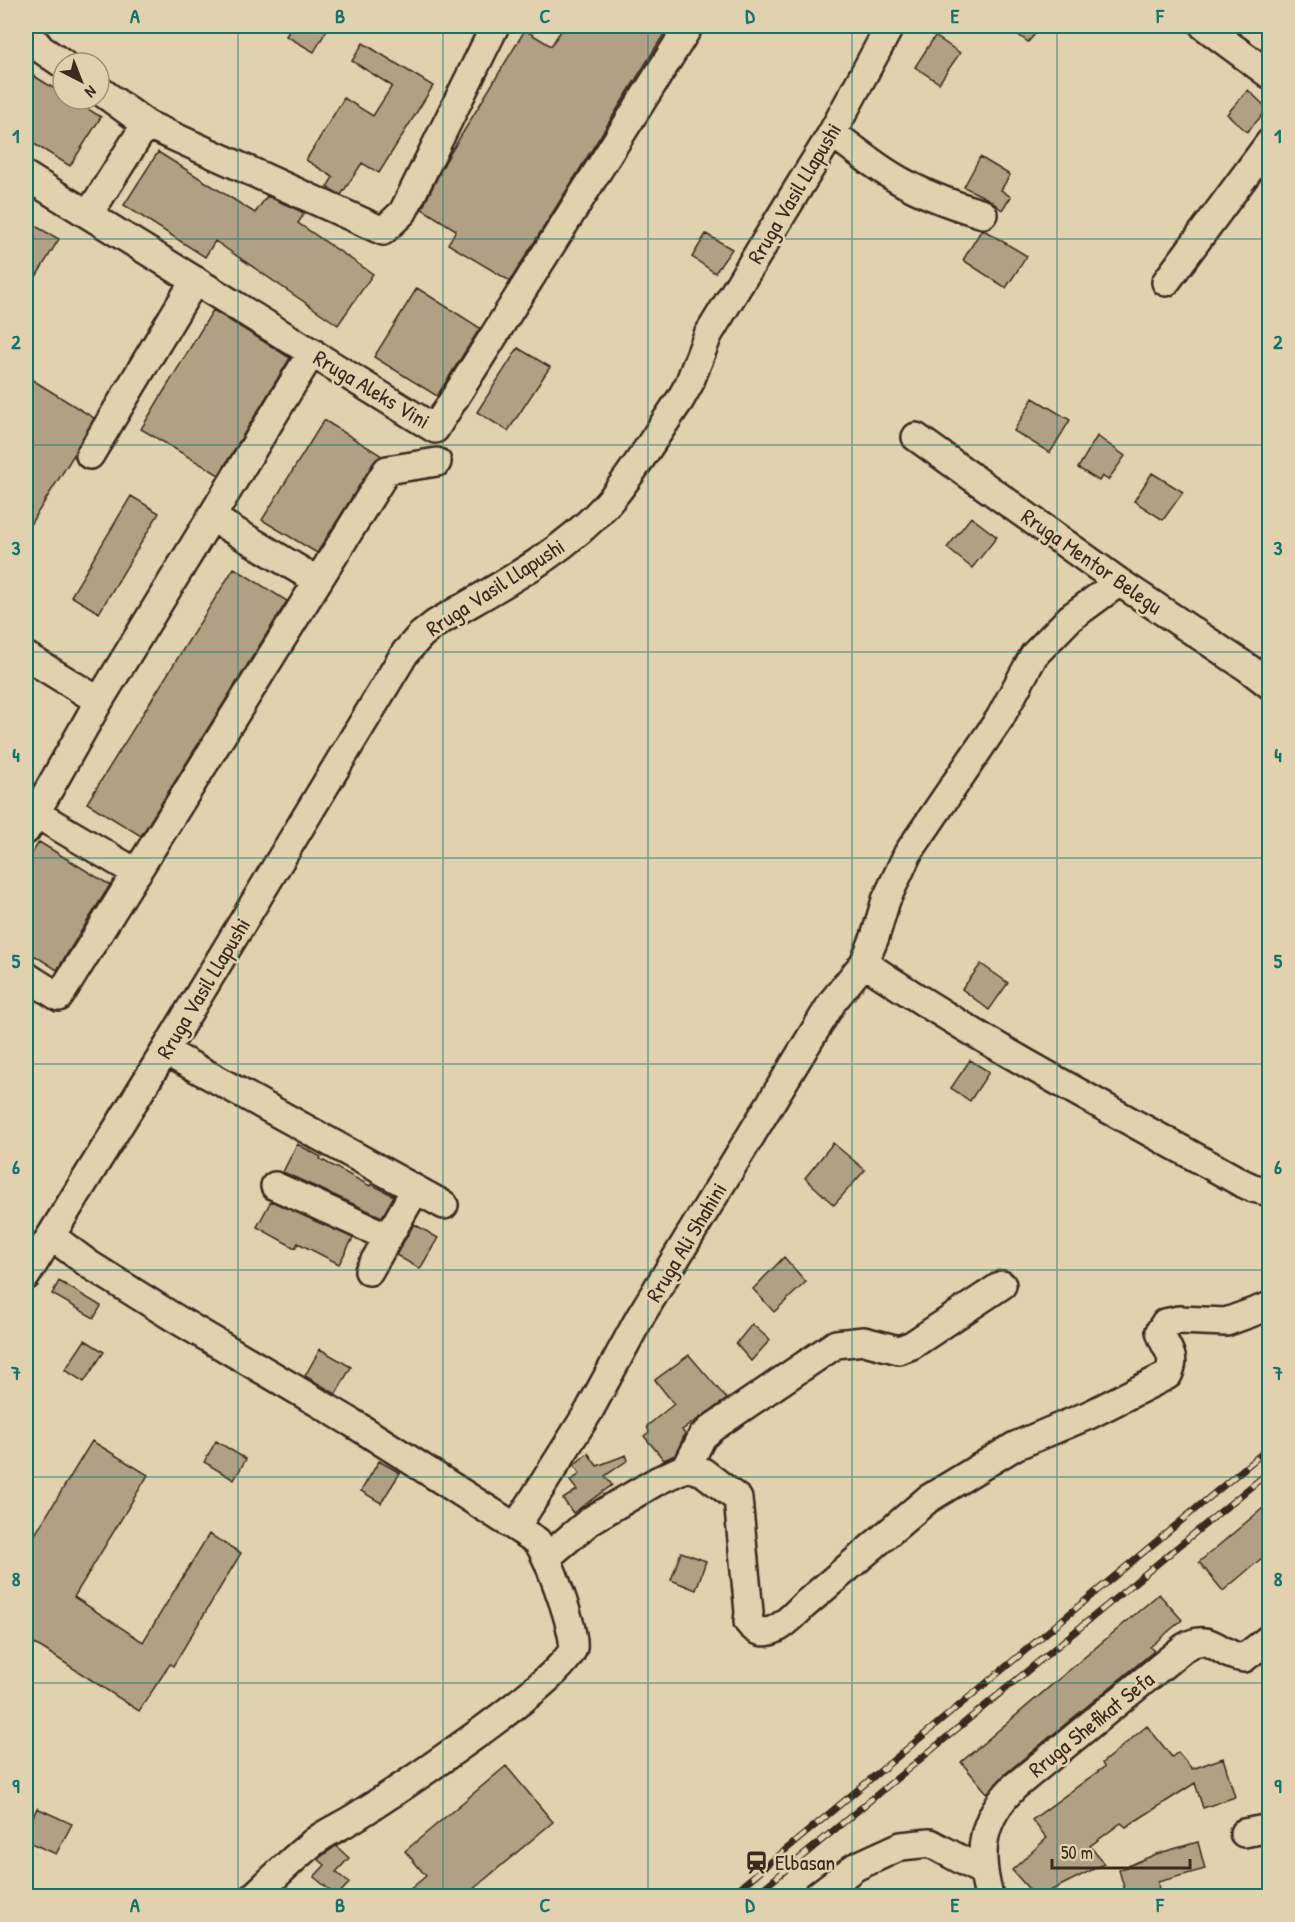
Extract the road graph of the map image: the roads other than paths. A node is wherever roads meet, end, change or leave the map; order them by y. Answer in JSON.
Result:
{"nodes":[{"id":1,"x":26,"y":26,"type":"edge"},
{"id":2,"x":495,"y":26,"type":"edge"},
{"id":3,"x":689,"y":26,"type":"edge"},
{"id":4,"x":890,"y":26,"type":"edge"},
{"id":5,"x":1203,"y":26,"type":"edge"},
{"id":6,"x":51,"y":56,"type":"edge"},
{"id":7,"x":1269,"y":75,"type":"edge"},
{"id":8,"x":111,"y":99,"type":"edge"},
{"id":9,"x":146,"y":124,"type":"junction"},
{"id":10,"x":832,"y":133,"type":"junction"},
{"id":11,"x":1269,"y":142,"type":"edge"},
{"id":12,"x":26,"y":176,"type":"edge"},
{"id":13,"x":89,"y":214,"type":"junction"},
{"id":14,"x":983,"y":214,"type":"dead end"},
{"id":15,"x":195,"y":280,"type":"junction"},
{"id":16,"x":1166,"y":282,"type":"dead end"},
{"id":17,"x":312,"y":352,"type":"junction"},
{"id":18,"x":916,"y":437,"type":"dead end"},
{"id":19,"x":90,"y":455,"type":"dead end"},
{"id":20,"x":437,"y":462,"type":"dead end"},
{"id":21,"x":211,"y":517,"type":"junction"},
{"id":22,"x":318,"y":581,"type":"junction"},
{"id":23,"x":1119,"y":582,"type":"junction"},
{"id":24,"x":26,"y":656,"type":"edge"},
{"id":25,"x":1269,"y":685,"type":"edge"},
{"id":26,"x":99,"y":701,"type":"junction"},
{"id":27,"x":30,"y":821,"type":"edge"},
{"id":28,"x":137,"y":873,"type":"junction"},
{"id":29,"x":864,"y":963,"type":"junction"},
{"id":30,"x":26,"y":976,"type":"edge"},
{"id":31,"x":165,"y":1051,"type":"junction"},
{"id":32,"x":274,"y":1186,"type":"dead end"},
{"id":33,"x":416,"y":1190,"type":"junction"},
{"id":34,"x":1269,"y":1192,"type":"edge"},
{"id":35,"x":444,"y":1205,"type":"dead end"},
{"id":36,"x":51,"y":1236,"type":"junction"},
{"id":37,"x":388,"y":1237,"type":"junction"},
{"id":38,"x":369,"y":1270,"type":"dead end"},
{"id":39,"x":26,"y":1275,"type":"edge"},
{"id":40,"x":1002,"y":1285,"type":"dead end"},
{"id":41,"x":1269,"y":1306,"type":"edge"},
{"id":42,"x":687,"y":1467,"type":"junction"},
{"id":43,"x":516,"y":1527,"type":"junction"},
{"id":44,"x":546,"y":1557,"type":"junction"},
{"id":45,"x":1269,"y":1638,"type":"edge"},
{"id":46,"x":986,"y":1884,"type":"edge"},
{"id":47,"x":254,"y":1896,"type":"edge"},
{"id":48,"x":817,"y":1896,"type":"edge"}],
"edges":[{"from":1,"to":6,"type":"street"},
{"from":2,"to":9,"type":"street"},
{"from":3,"to":17,"type":"street","name":"Rruga Aleks Vini"},
{"from":4,"to":10,"type":"street","name":"Rruga Vasil Llapushi"},
{"from":5,"to":7,"type":"street"},
{"from":8,"to":9,"type":"street"},
{"from":9,"to":13,"type":"street"},
{"from":10,"to":14,"type":"street"},
{"from":10,"to":31,"type":"street","name":"Rruga Vasil Llapushi"},
{"from":11,"to":16,"type":"street"},
{"from":12,"to":13,"type":"street","name":"Rruga Aleks Vini"},
{"from":13,"to":15,"type":"street","name":"Rruga Aleks Vini"},
{"from":15,"to":17,"type":"street","name":"Rruga Aleks Vini"},
{"from":15,"to":19,"type":"street"},
{"from":17,"to":21,"type":"street"},
{"from":18,"to":23,"type":"street","name":"Rruga Mentor Belegu"},
{"from":20,"to":22,"type":"street"},
{"from":21,"to":22,"type":"street"},
{"from":21,"to":26,"type":"street"},
{"from":22,"to":28,"type":"street"},
{"from":23,"to":25,"type":"street","name":"Rruga Mentor Belegu"},
{"from":23,"to":29,"type":"street","name":"Rruga Ali Shahini"},
{"from":24,"to":26,"type":"street"},
{"from":26,"to":27,"type":"street"},
{"from":27,"to":28,"type":"street"},
{"from":28,"to":30,"type":"street"},
{"from":29,"to":34,"type":"street"},
{"from":29,"to":43,"type":"street","name":"Rruga Ali Shahini"},
{"from":31,"to":33,"type":"street"},
{"from":31,"to":36,"type":"street","name":"Rruga Vasil Llapushi"},
{"from":32,"to":37,"type":"street"},
{"from":33,"to":35,"type":"street"},
{"from":33,"to":37,"type":"street"},
{"from":36,"to":39,"type":"street","name":"Rruga Vasil Llapushi"},
{"from":36,"to":43,"type":"street"},
{"from":37,"to":38,"type":"street"},
{"from":40,"to":42,"type":"street"},
{"from":41,"to":42,"type":"street"},
{"from":42,"to":44,"type":"street"},
{"from":43,"to":44,"type":"street"},
{"from":44,"to":47,"type":"street"},
{"from":45,"to":46,"type":"street","name":"Rruga Shefikat Sefa"},
{"from":46,"to":48,"type":"street"}]}
